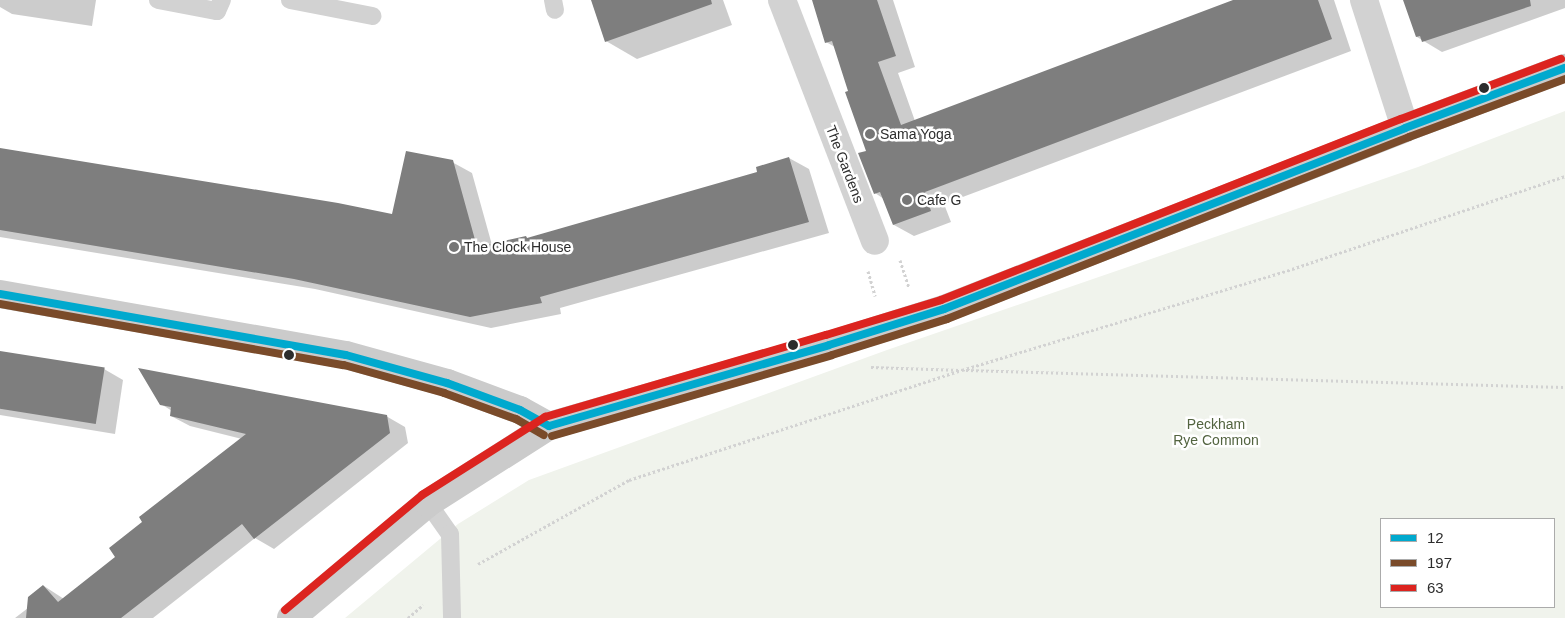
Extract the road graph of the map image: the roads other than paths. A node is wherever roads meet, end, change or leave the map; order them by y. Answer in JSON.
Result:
{"nodes":[{"id":1,"x":158,"y":0,"type":"edge"},
{"id":2,"x":222,"y":0,"type":"edge"},
{"id":3,"x":290,"y":0,"type":"edge"},
{"id":4,"x":782,"y":0,"type":"edge"},
{"id":5,"x":1364,"y":0,"type":"edge"},
{"id":6,"x":372,"y":16,"type":"dead end"},
{"id":7,"x":1565,"y":68,"type":"edge"},
{"id":8,"x":1405,"y":128,"type":"junction"},
{"id":9,"x":875,"y":241,"type":"road end"},
{"id":10,"x":0,"y":294,"type":"edge"},
{"id":11,"x":549,"y":426,"type":"junction"},
{"id":12,"x":428,"y":503,"type":"junction"},
{"id":13,"x":291,"y":618,"type":"edge"},
{"id":14,"x":452,"y":618,"type":"edge"}],
"edges":[{"from":1,"to":2,"type":"lane"},
{"from":3,"to":6,"type":"lane"},
{"from":4,"to":9,"type":"street","name":"The Gardens"},
{"from":5,"to":8,"type":"street"},
{"from":7,"to":8,"type":"main road"},
{"from":8,"to":11,"type":"main road"},
{"from":10,"to":11,"type":"main road"},
{"from":11,"to":12,"type":"main road"},
{"from":12,"to":13,"type":"main road"},
{"from":12,"to":14,"type":"lane"}]}
